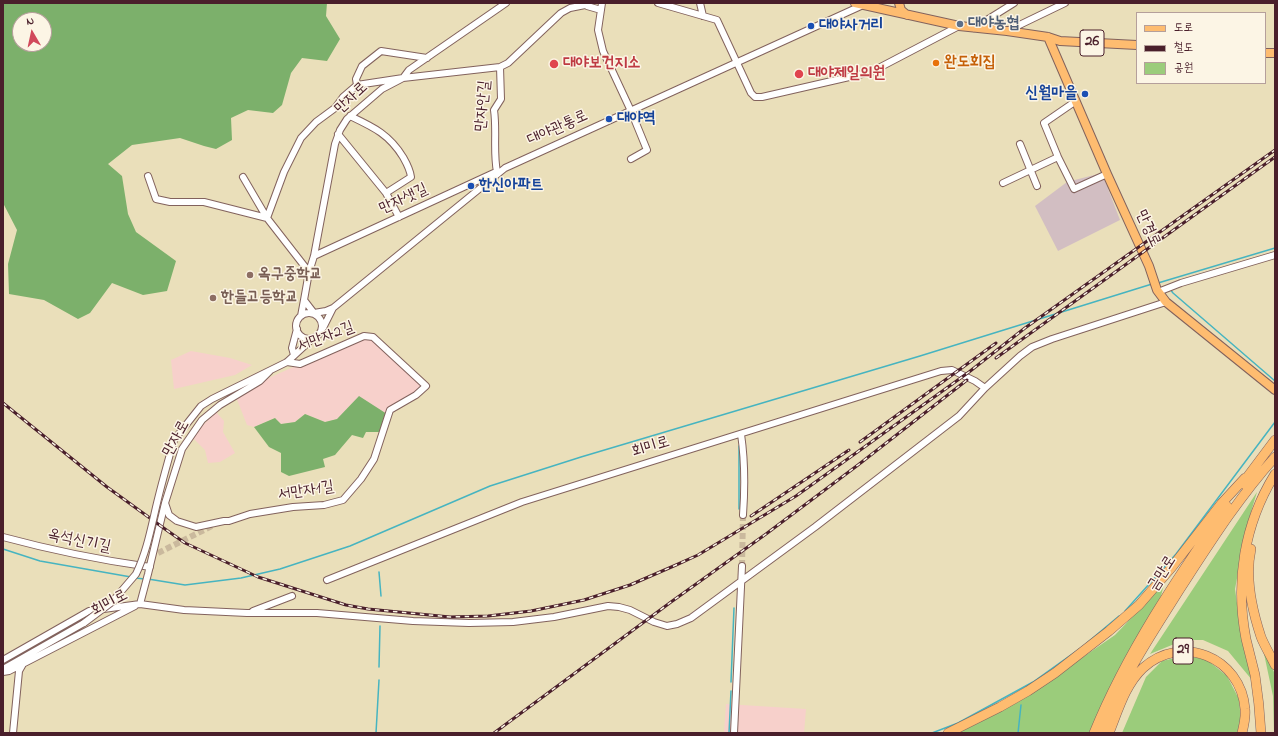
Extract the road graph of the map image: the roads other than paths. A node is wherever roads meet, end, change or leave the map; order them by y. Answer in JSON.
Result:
{"nodes":[{"id":1,"x":506,"y":3,"type":"edge"},
{"id":2,"x":602,"y":3,"type":"edge"},
{"id":3,"x":658,"y":3,"type":"edge"},
{"id":4,"x":700,"y":3,"type":"edge"},
{"id":5,"x":899,"y":3,"type":"edge"},
{"id":6,"x":1014,"y":3,"type":"edge"},
{"id":7,"x":1065,"y":3,"type":"edge"},
{"id":8,"x":584,"y":4,"type":"edge"},
{"id":9,"x":862,"y":4,"type":"edge"},
{"id":10,"x":601,"y":10,"type":"junction"},
{"id":11,"x":908,"y":15,"type":"junction"},
{"id":12,"x":703,"y":16,"type":"junction"},
{"id":13,"x":959,"y":26,"type":"junction"},
{"id":14,"x":974,"y":28,"type":"junction"},
{"id":15,"x":1007,"y":31,"type":"junction"},
{"id":16,"x":1048,"y":37,"type":"junction"},
{"id":17,"x":1136,"y":41,"type":"edge"},
{"id":18,"x":1136,"y":45,"type":"edge"},
{"id":19,"x":427,"y":58,"type":"junction"},
{"id":20,"x":737,"y":63,"type":"junction"},
{"id":21,"x":500,"y":67,"type":"junction"},
{"id":22,"x":402,"y":78,"type":"junction"},
{"id":23,"x":357,"y":85,"type":"junction"},
{"id":24,"x":1076,"y":101,"type":"junction"},
{"id":25,"x":631,"y":111,"type":"junction"},
{"id":26,"x":350,"y":116,"type":"junction"},
{"id":27,"x":338,"y":134,"type":"junction"},
{"id":28,"x":1020,"y":144,"type":"dead end"},
{"id":29,"x":1058,"y":157,"type":"junction"},
{"id":30,"x":631,"y":159,"type":"dead end"},
{"id":31,"x":505,"y":168,"type":"junction"},
{"id":32,"x":1030,"y":170,"type":"junction"},
{"id":33,"x":497,"y":172,"type":"junction"},
{"id":34,"x":1107,"y":174,"type":"junction"},
{"id":35,"x":148,"y":176,"type":"dead end"},
{"id":36,"x":243,"y":177,"type":"dead end"},
{"id":37,"x":1003,"y":183,"type":"dead end"},
{"id":38,"x":1037,"y":186,"type":"dead end"},
{"id":39,"x":386,"y":193,"type":"junction"},
{"id":40,"x":399,"y":217,"type":"junction"},
{"id":41,"x":268,"y":218,"type":"junction"},
{"id":42,"x":1275,"y":255,"type":"edge"},
{"id":43,"x":314,"y":256,"type":"junction"},
{"id":44,"x":309,"y":272,"type":"junction"},
{"id":45,"x":1157,"y":291,"type":"junction"},
{"id":46,"x":304,"y":300,"type":"junction"},
{"id":47,"x":1166,"y":302,"type":"junction"},
{"id":48,"x":334,"y":308,"type":"junction"},
{"id":49,"x":314,"y":313,"type":"junction"},
{"id":50,"x":301,"y":316,"type":"junction"},
{"id":51,"x":297,"y":329,"type":"junction"},
{"id":52,"x":322,"y":329,"type":"junction"},
{"id":53,"x":313,"y":338,"type":"junction"},
{"id":54,"x":294,"y":355,"type":"junction"},
{"id":55,"x":288,"y":362,"type":"junction"},
{"id":56,"x":270,"y":371,"type":"junction"},
{"id":57,"x":426,"y":386,"type":"joint"},
{"id":58,"x":985,"y":388,"type":"junction"},
{"id":59,"x":1275,"y":390,"type":"edge"},
{"id":60,"x":741,"y":434,"type":"junction"},
{"id":61,"x":1275,"y":440,"type":"edge"},
{"id":62,"x":1275,"y":457,"type":"edge"},
{"id":63,"x":1275,"y":474,"type":"edge"},
{"id":64,"x":1245,"y":478,"type":"junction"},
{"id":65,"x":1275,"y":479,"type":"edge"},
{"id":66,"x":165,"y":503,"type":"junction"},
{"id":67,"x":743,"y":515,"type":"tunnel mouth"},
{"id":68,"x":224,"y":521,"type":"junction"},
{"id":69,"x":212,"y":526,"type":"tunnel mouth"},
{"id":70,"x":3,"y":537,"type":"edge"},
{"id":71,"x":158,"y":553,"type":"tunnel mouth"},
{"id":72,"x":152,"y":558,"type":"junction"},
{"id":73,"x":742,"y":566,"type":"tunnel mouth"},
{"id":74,"x":150,"y":567,"type":"junction"},
{"id":75,"x":327,"y":580,"type":"dead end"},
{"id":76,"x":740,"y":581,"type":"junction"},
{"id":77,"x":292,"y":596,"type":"dead end"},
{"id":78,"x":140,"y":604,"type":"junction"},
{"id":79,"x":247,"y":613,"type":"junction"},
{"id":80,"x":3,"y":660,"type":"edge"},
{"id":81,"x":24,"y":663,"type":"junction"},
{"id":82,"x":1275,"y":665,"type":"edge"},
{"id":83,"x":3,"y":669,"type":"edge"},
{"id":84,"x":3,"y":672,"type":"edge"},
{"id":85,"x":13,"y":733,"type":"edge"},
{"id":86,"x":734,"y":733,"type":"edge"},
{"id":87,"x":948,"y":733,"type":"edge"},
{"id":88,"x":1094,"y":733,"type":"edge"},
{"id":89,"x":1102,"y":733,"type":"edge"},
{"id":90,"x":1109,"y":733,"type":"edge"},
{"id":91,"x":1242,"y":733,"type":"edge"},
{"id":92,"x":1261,"y":733,"type":"edge"}],
"edges":[{"from":1,"to":19,"type":"street","name":"만자로"},
{"from":2,"to":10,"type":"street"},
{"from":3,"to":12,"type":"street"},
{"from":4,"to":12,"type":"street"},
{"from":5,"to":11,"type":"main road"},
{"from":6,"to":14,"type":"street"},
{"from":7,"to":15,"type":"street"},
{"from":8,"to":10,"type":"street"},
{"from":8,"to":21,"type":"street"},
{"from":9,"to":11,"type":"main road","number":"26"},
{"from":9,"to":20,"type":"street","name":"대야관통로"},
{"from":10,"to":25,"type":"street"},
{"from":11,"to":13,"type":"main road","number":"26"},
{"from":12,"to":20,"type":"street"},
{"from":13,"to":14,"type":"main road","number":"26"},
{"from":13,"to":20,"type":"street"},
{"from":14,"to":15,"type":"main road","number":"26"},
{"from":15,"to":16,"type":"main road","number":"26"},
{"from":16,"to":17,"type":"main road","number":"26"},
{"from":16,"to":18,"type":"main road","number":"26"},
{"from":16,"to":24,"type":"main road","name":"만경로"},
{"from":19,"to":22,"type":"street","name":"만자로"},
{"from":19,"to":23,"type":"street"},
{"from":20,"to":25,"type":"street","name":"대야관통로"},
{"from":21,"to":22,"type":"street"},
{"from":21,"to":33,"type":"street","name":"만자안길"},
{"from":22,"to":23,"type":"street"},
{"from":22,"to":26,"type":"street","name":"만자로"},
{"from":23,"to":41,"type":"street"},
{"from":24,"to":29,"type":"street"},
{"from":24,"to":34,"type":"main road","name":"만경로"},
{"from":25,"to":30,"type":"street"},
{"from":25,"to":31,"type":"street","name":"대야관통로"},
{"from":26,"to":27,"type":"street","name":"만자로"},
{"from":26,"to":39,"type":"street"},
{"from":27,"to":39,"type":"street"},
{"from":27,"to":43,"type":"street","name":"만자로"},
{"from":28,"to":32,"type":"street"},
{"from":29,"to":32,"type":"street"},
{"from":29,"to":34,"type":"street"},
{"from":31,"to":33,"type":"street","name":"만자샛길"},
{"from":31,"to":48,"type":"street","name":"대야관통로"},
{"from":32,"to":37,"type":"street"},
{"from":32,"to":38,"type":"street"},
{"from":33,"to":40,"type":"street","name":"만자샛길"},
{"from":34,"to":45,"type":"main road","name":"만경로"},
{"from":35,"to":41,"type":"street"},
{"from":36,"to":41,"type":"street"},
{"from":39,"to":40,"type":"street"},
{"from":40,"to":43,"type":"street","name":"만자샛길"},
{"from":41,"to":44,"type":"street"},
{"from":42,"to":45,"type":"street"},
{"from":43,"to":44,"type":"street","name":"만자로"},
{"from":44,"to":46,"type":"street","name":"만자로"},
{"from":45,"to":47,"type":"main road","name":"만경로"},
{"from":46,"to":49,"type":"street"},
{"from":46,"to":50,"type":"street","name":"만자로"},
{"from":47,"to":58,"type":"street"},
{"from":47,"to":59,"type":"main road","name":"만경로"},
{"from":48,"to":49,"type":"street"},
{"from":48,"to":52,"type":"street"},
{"from":49,"to":50,"type":"street"},
{"from":49,"to":52,"type":"street"},
{"from":50,"to":51,"type":"street"},
{"from":51,"to":53,"type":"street"},
{"from":51,"to":54,"type":"street"},
{"from":52,"to":53,"type":"street"},
{"from":53,"to":54,"type":"street","name":"만자로"},
{"from":54,"to":55,"type":"street","name":"만자로"},
{"from":55,"to":56,"type":"street","name":"만자로"},
{"from":55,"to":57,"type":"street","name":"서만자2길"},
{"from":56,"to":66,"type":"street","name":"만자로"},
{"from":56,"to":83,"type":"street","name":"만자로","bridge":true},
{"from":57,"to":68,"type":"street","name":"서만자1길"},
{"from":58,"to":60,"type":"street","name":"회미로"},
{"from":58,"to":76,"type":"street"},
{"from":60,"to":67,"type":"street"},
{"from":60,"to":75,"type":"street","name":"회미로"},
{"from":61,"to":64,"type":"highway","name":"금만로"},
{"from":62,"to":89,"type":"highway","name":"금만로"},
{"from":63,"to":92,"type":"highway"},
{"from":64,"to":87,"type":"highway"},
{"from":64,"to":88,"type":"highway","name":"금만로"},
{"from":65,"to":82,"type":"highway"},
{"from":66,"to":68,"type":"street","name":"서만자1길"},
{"from":66,"to":72,"type":"street","name":"만자로"},
{"from":68,"to":69,"type":"street","name":"서만자1길"},
{"from":70,"to":74,"type":"street","name":"옥석신기길"},
{"from":71,"to":72,"type":"street"},
{"from":72,"to":74,"type":"street","name":"만자로"},
{"from":73,"to":76,"type":"street"},
{"from":74,"to":78,"type":"street","name":"만자로"},
{"from":76,"to":79,"type":"street"},
{"from":76,"to":86,"type":"street"},
{"from":77,"to":79,"type":"street"},
{"from":78,"to":79,"type":"street"},
{"from":78,"to":80,"type":"street","name":"회미로"},
{"from":78,"to":81,"type":"street","name":"회미로"},
{"from":81,"to":84,"type":"street","name":"회미로"},
{"from":81,"to":85,"type":"street"},
{"from":90,"to":91,"type":"highway","number":"29"}]}
